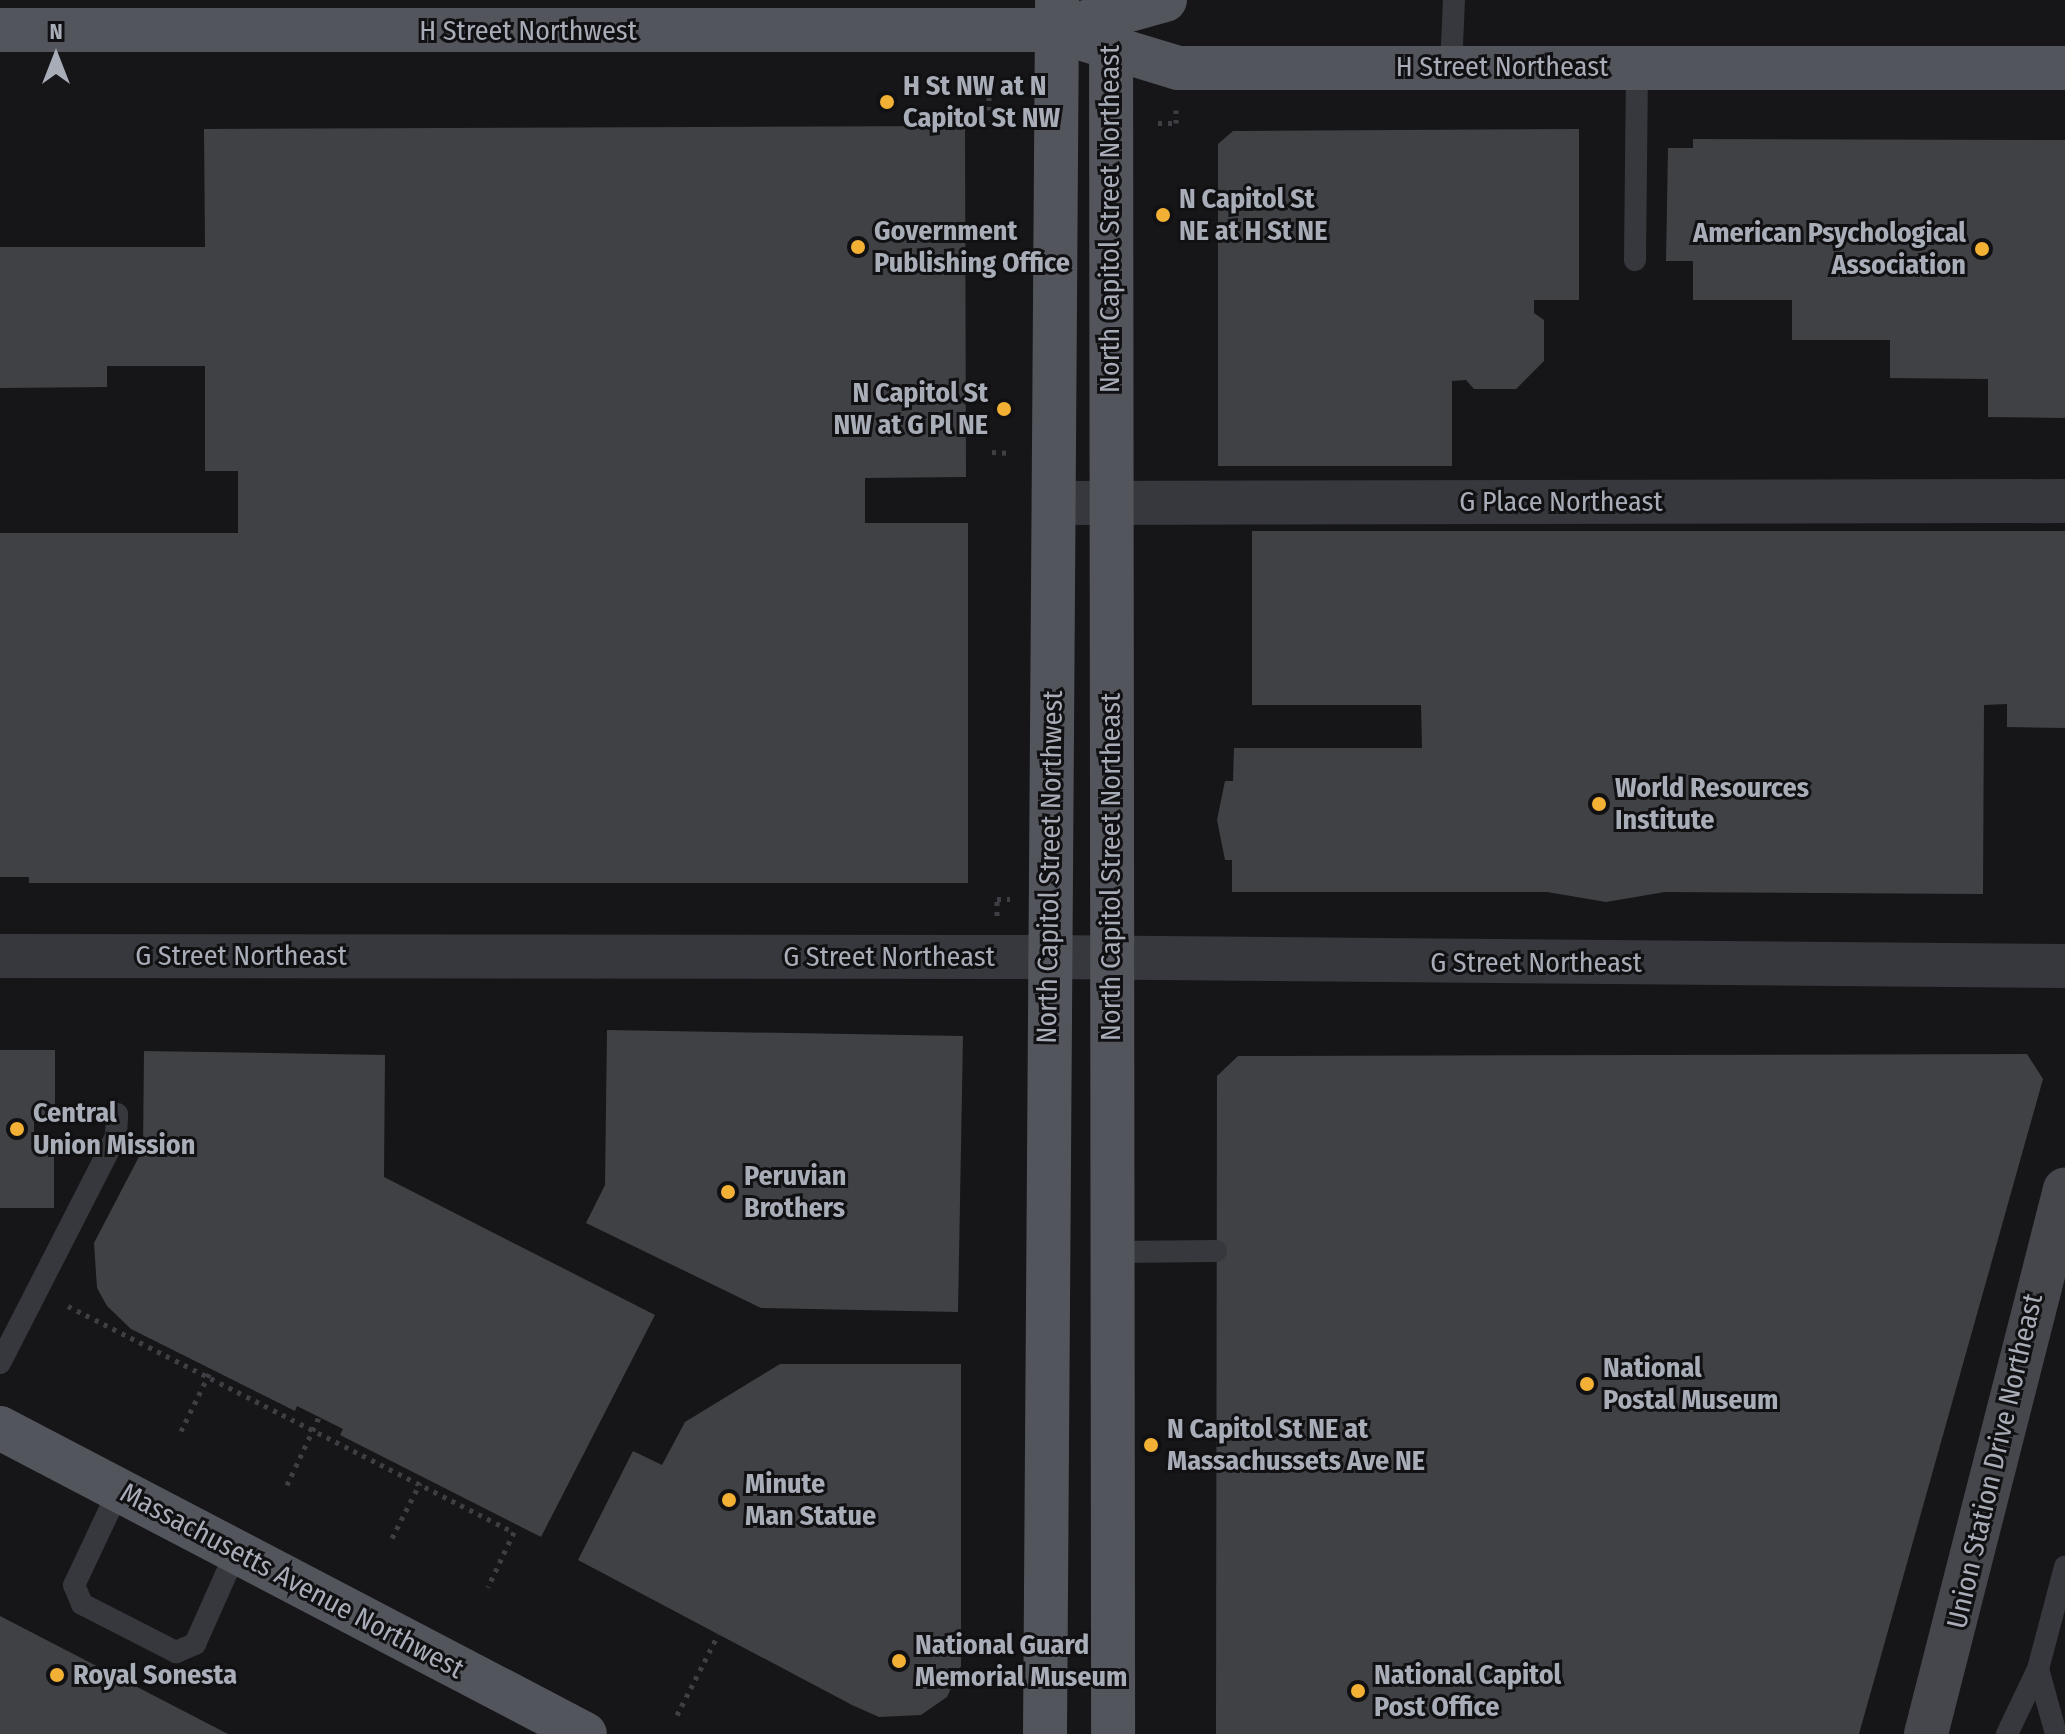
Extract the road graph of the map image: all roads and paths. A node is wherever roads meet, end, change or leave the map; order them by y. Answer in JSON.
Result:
{"nodes":[{"id":1,"x":1165,"y":0,"type":"edge"},
{"id":2,"x":1454,"y":0,"type":"edge"},
{"id":3,"x":1057,"y":15,"type":"edge"},
{"id":4,"x":1111,"y":21,"type":"edge"},
{"id":5,"x":0,"y":30,"type":"edge"},
{"id":6,"x":1637,"y":67,"type":"junction"},
{"id":7,"x":1451,"y":68,"type":"junction"},
{"id":8,"x":2065,"y":68,"type":"edge"},
{"id":9,"x":989,"y":96,"type":"dead end"},
{"id":10,"x":1176,"y":109,"type":"dead end"},
{"id":11,"x":989,"y":110,"type":"dead end"},
{"id":12,"x":989,"y":123,"type":"dead end"},
{"id":13,"x":1010,"y":123,"type":"dead end"},
{"id":14,"x":1158,"y":123,"type":"dead end"},
{"id":15,"x":1635,"y":260,"type":"dead end"},
{"id":16,"x":992,"y":452,"type":"dead end"},
{"id":17,"x":1018,"y":453,"type":"dead end"},
{"id":18,"x":2065,"y":501,"type":"edge"},
{"id":19,"x":1108,"y":502,"type":"junction"},
{"id":20,"x":1056,"y":503,"type":"junction"},
{"id":21,"x":0,"y":956,"type":"edge"},
{"id":22,"x":1046,"y":957,"type":"junction"},
{"id":23,"x":1112,"y":960,"type":"junction"},
{"id":24,"x":2065,"y":966,"type":"edge"},
{"id":25,"x":117,"y":1114,"type":"dead end"},
{"id":26,"x":2065,"y":1189,"type":"edge"},
{"id":27,"x":1216,"y":1251,"type":"dead end"},
{"id":28,"x":1047,"y":1252,"type":"junction"},
{"id":29,"x":1114,"y":1252,"type":"junction"},
{"id":30,"x":64,"y":1314,"type":"dead end"},
{"id":31,"x":0,"y":1363,"type":"edge"},
{"id":32,"x":209,"y":1374,"type":"junction"},
{"id":33,"x":319,"y":1417,"type":"dead end"},
{"id":34,"x":0,"y":1428,"type":"edge"},
{"id":35,"x":313,"y":1428,"type":"junction"},
{"id":36,"x":181,"y":1431,"type":"dead end"},
{"id":37,"x":420,"y":1483,"type":"junction"},
{"id":38,"x":287,"y":1485,"type":"dead end"},
{"id":39,"x":119,"y":1490,"type":"junction"},
{"id":40,"x":392,"y":1538,"type":"dead end"},
{"id":41,"x":236,"y":1552,"type":"junction"},
{"id":42,"x":2065,"y":1567,"type":"edge"},
{"id":43,"x":488,"y":1587,"type":"dead end"},
{"id":44,"x":718,"y":1635,"type":"dead end"},
{"id":45,"x":2038,"y":1669,"type":"junction"},
{"id":46,"x":677,"y":1715,"type":"dead end"},
{"id":47,"x":585,"y":1734,"type":"edge"},
{"id":48,"x":1045,"y":1734,"type":"edge"},
{"id":49,"x":1113,"y":1734,"type":"edge"},
{"id":50,"x":1926,"y":1734,"type":"edge"},
{"id":51,"x":2007,"y":1734,"type":"edge"},
{"id":52,"x":2056,"y":1734,"type":"edge"}],
"edges":[{"from":1,"to":4,"type":"main road"},
{"from":2,"to":7,"type":"lane"},
{"from":3,"to":4,"type":"main road","name":"H Street Northeast"},
{"from":3,"to":5,"type":"main road","name":"H Street Northwest"},
{"from":3,"to":20,"type":"main road","name":"North Capitol Street Northwest"},
{"from":4,"to":7,"type":"main road","name":"H Street Northeast"},
{"from":4,"to":19,"type":"main road","name":"North Capitol Street Northeast"},
{"from":6,"to":7,"type":"main road","name":"H Street Northeast"},
{"from":6,"to":8,"type":"main road","name":"H Street Northeast"},
{"from":6,"to":15,"type":"lane"},
{"from":9,"to":11,"type":"path"},
{"from":10,"to":14,"type":"path"},
{"from":12,"to":13,"type":"path"},
{"from":16,"to":17,"type":"path"},
{"from":18,"to":19,"type":"street","name":"G Place Northeast"},
{"from":19,"to":20,"type":"street","name":"G Place Northeast"},
{"from":19,"to":23,"type":"main road","name":"North Capitol Street Northeast"},
{"from":20,"to":22,"type":"main road","name":"North Capitol Street Northwest"},
{"from":21,"to":22,"type":"street","name":"G Street Northeast"},
{"from":22,"to":23,"type":"street","name":"G Street Northeast"},
{"from":22,"to":28,"type":"main road","name":"North Capitol Street Northwest"},
{"from":23,"to":24,"type":"street","name":"G Street Northeast"},
{"from":23,"to":29,"type":"main road","name":"North Capitol Street Northeast"},
{"from":25,"to":31,"type":"lane"},
{"from":26,"to":50,"type":"street","name":"Union Station Drive Northeast"},
{"from":27,"to":29,"type":"lane"},
{"from":28,"to":29,"type":"main road"},
{"from":28,"to":48,"type":"main road","name":"North Capitol Street Northwest"},
{"from":29,"to":49,"type":"main road","name":"North Capitol Street Northeast"},
{"from":30,"to":32,"type":"path"},
{"from":32,"to":35,"type":"path"},
{"from":32,"to":36,"type":"path"},
{"from":33,"to":35,"type":"path"},
{"from":34,"to":39,"type":"main road","name":"Massachusetts Avenue Northwest"},
{"from":35,"to":37,"type":"path"},
{"from":35,"to":38,"type":"path"},
{"from":37,"to":40,"type":"path"},
{"from":37,"to":43,"type":"path"},
{"from":39,"to":41,"type":"main road","name":"Massachusetts Avenue Northwest"},
{"from":39,"to":41,"type":"lane"},
{"from":41,"to":47,"type":"main road","name":"Massachusetts Avenue Northwest"},
{"from":42,"to":45,"type":"lane"},
{"from":44,"to":46,"type":"path"},
{"from":45,"to":51,"type":"lane"},
{"from":45,"to":52,"type":"lane"}]}
